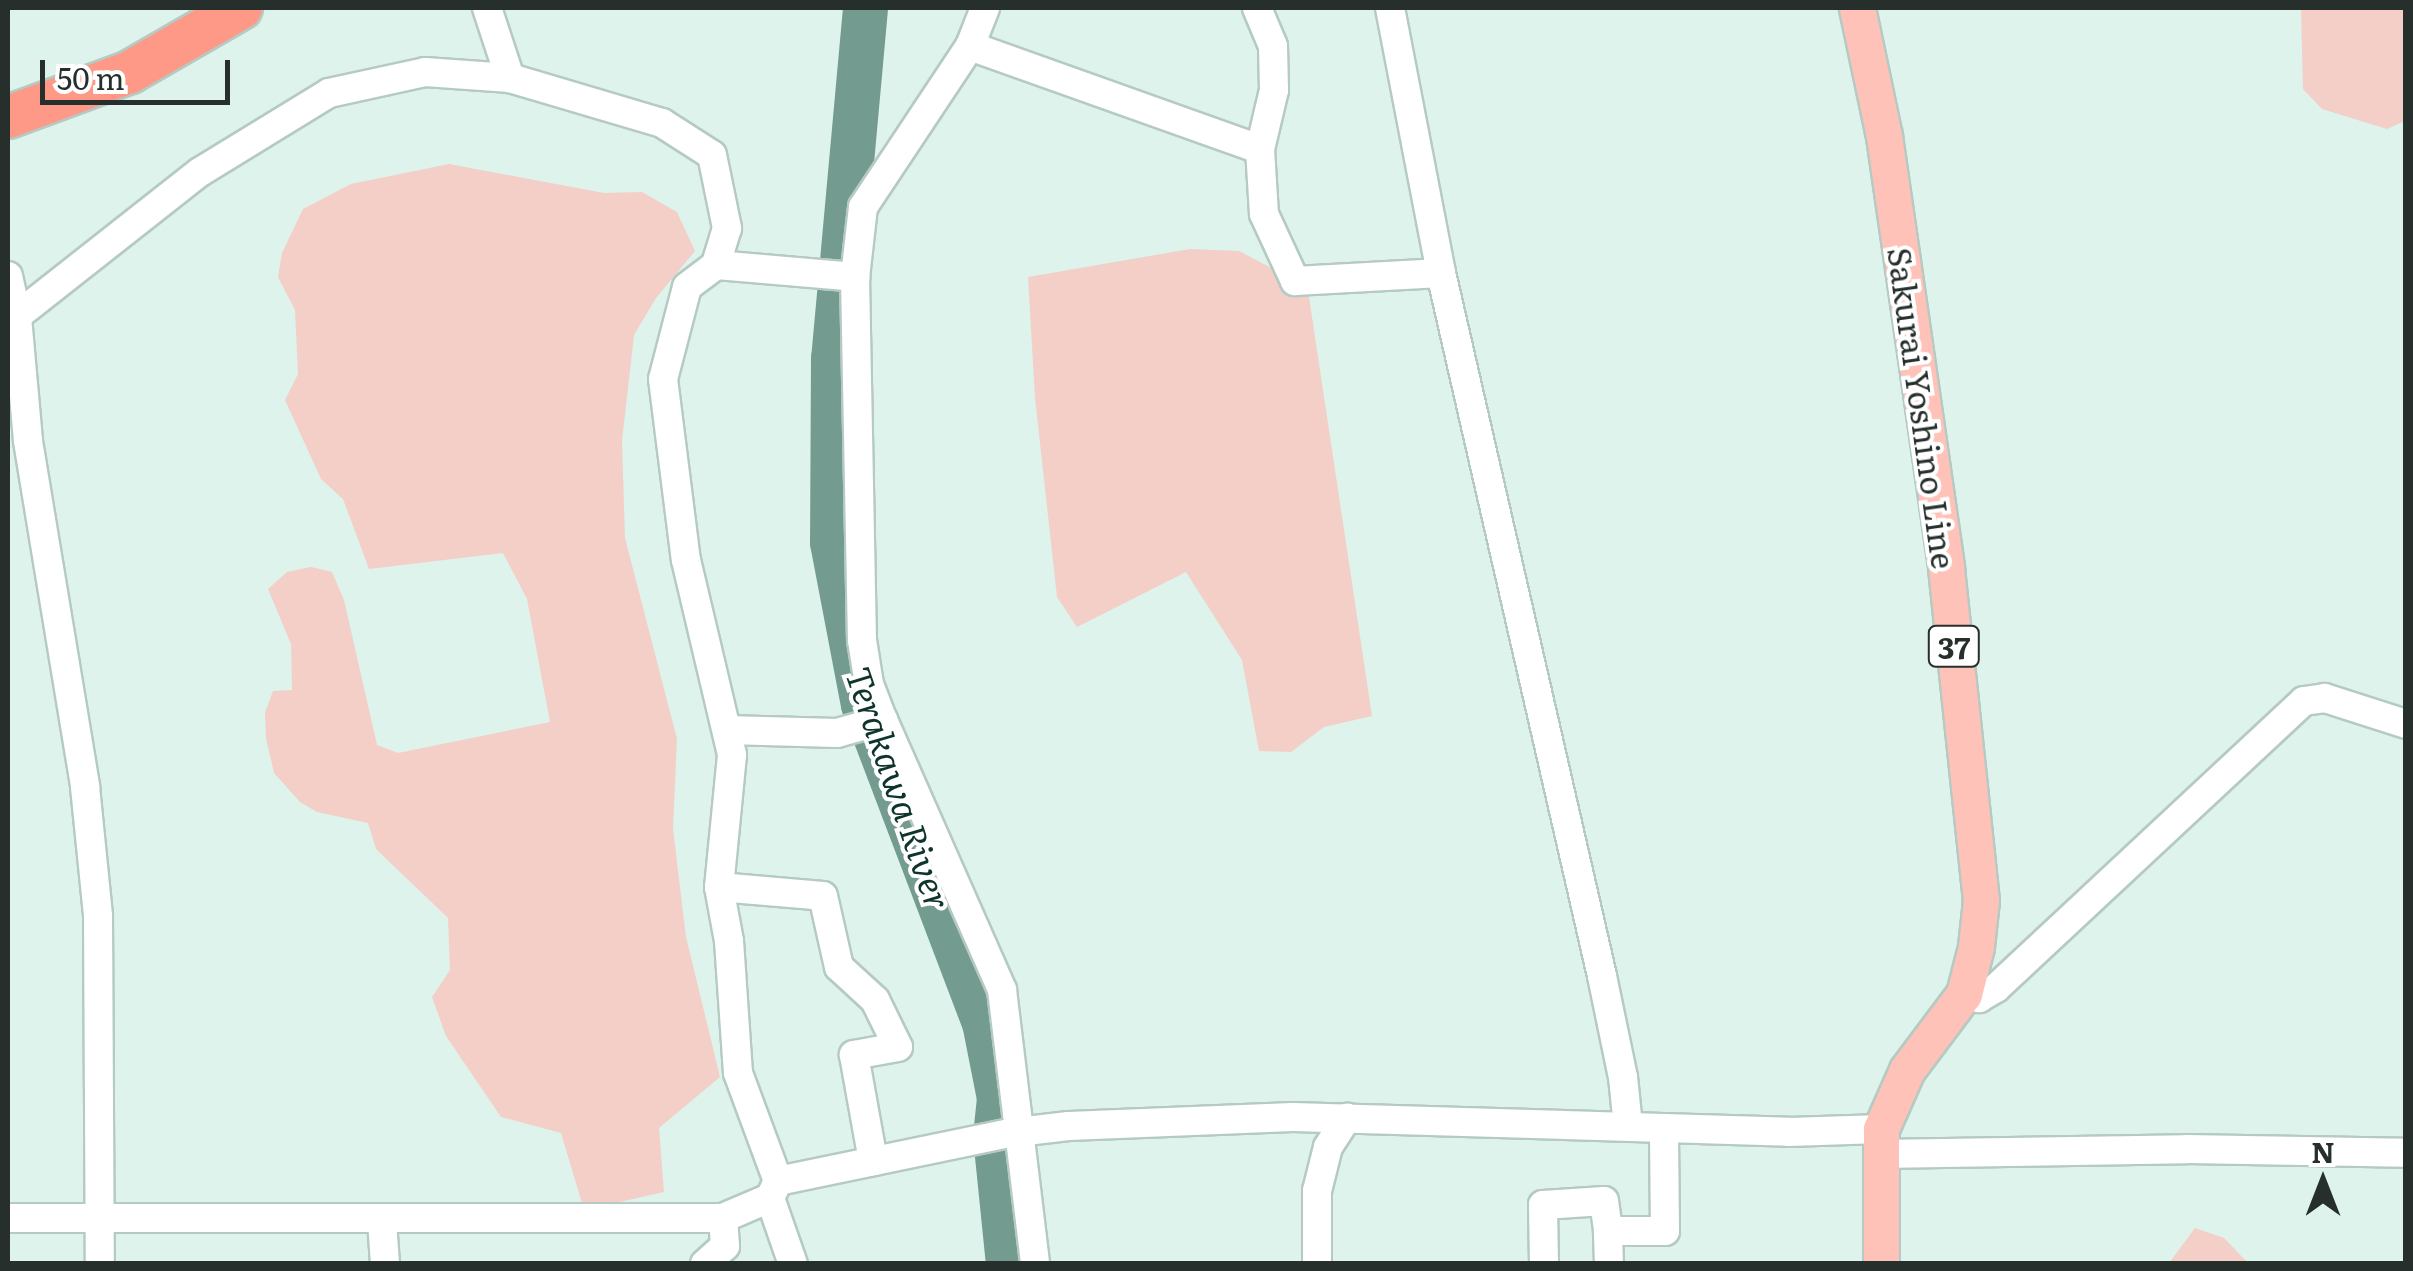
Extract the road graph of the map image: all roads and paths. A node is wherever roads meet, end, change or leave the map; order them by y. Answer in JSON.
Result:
{"nodes":[{"id":1,"x":241,"y":8,"type":"edge"},
{"id":2,"x":488,"y":8,"type":"edge"},
{"id":3,"x":985,"y":8,"type":"edge"},
{"id":4,"x":1258,"y":8,"type":"edge"},
{"id":5,"x":1390,"y":8,"type":"edge"},
{"id":6,"x":1858,"y":8,"type":"edge"},
{"id":7,"x":970,"y":46,"type":"junction"},
{"id":8,"x":510,"y":78,"type":"junction"},
{"id":9,"x":8,"y":118,"type":"edge"},
{"id":10,"x":1260,"y":150,"type":"junction"},
{"id":11,"x":716,"y":266,"type":"junction"},
{"id":12,"x":1440,"y":273,"type":"junction"},
{"id":13,"x":8,"y":276,"type":"edge"},
{"id":14,"x":845,"y":276,"type":"junction"},
{"id":15,"x":12,"y":320,"type":"edge"},
{"id":16,"x":878,"y":721,"type":"junction"},
{"id":17,"x":2406,"y":724,"type":"edge"},
{"id":18,"x":727,"y":730,"type":"junction"},
{"id":19,"x":719,"y":888,"type":"junction"},
{"id":20,"x":1964,"y":994,"type":"junction"},
{"id":21,"x":1346,"y":1118,"type":"junction"},
{"id":22,"x":1628,"y":1126,"type":"junction"},
{"id":23,"x":1664,"y":1128,"type":"junction"},
{"id":24,"x":1014,"y":1132,"type":"junction"},
{"id":25,"x":1880,"y":1142,"type":"junction"},
{"id":26,"x":2406,"y":1153,"type":"edge"},
{"id":27,"x":872,"y":1161,"type":"junction"},
{"id":28,"x":774,"y":1189,"type":"junction"},
{"id":29,"x":8,"y":1218,"type":"edge"},
{"id":30,"x":724,"y":1218,"type":"junction"},
{"id":31,"x":100,"y":1220,"type":"junction"},
{"id":32,"x":382,"y":1221,"type":"junction"},
{"id":33,"x":1608,"y":1230,"type":"junction"},
{"id":34,"x":100,"y":1264,"type":"edge"},
{"id":35,"x":385,"y":1264,"type":"edge"},
{"id":36,"x":705,"y":1264,"type":"edge"},
{"id":37,"x":792,"y":1264,"type":"edge"},
{"id":38,"x":1035,"y":1264,"type":"edge"},
{"id":39,"x":1316,"y":1264,"type":"edge"},
{"id":40,"x":1544,"y":1264,"type":"edge"},
{"id":41,"x":1609,"y":1264,"type":"edge"},
{"id":42,"x":1880,"y":1264,"type":"edge"}],
"edges":[{"from":1,"to":9,"type":"highway"},
{"from":2,"to":8,"type":"street"},
{"from":3,"to":7,"type":"street"},
{"from":4,"to":10,"type":"street"},
{"from":5,"to":12,"type":"street"},
{"from":6,"to":20,"type":"main road","name":"Sakurai Yoshino Line","number":"37"},
{"from":7,"to":10,"type":"street"},
{"from":7,"to":14,"type":"street"},
{"from":8,"to":11,"type":"street"},
{"from":8,"to":15,"type":"street"},
{"from":10,"to":12,"type":"street"},
{"from":11,"to":14,"type":"street"},
{"from":11,"to":18,"type":"street"},
{"from":12,"to":22,"type":"street"},
{"from":13,"to":15,"type":"street"},
{"from":14,"to":16,"type":"street"},
{"from":15,"to":31,"type":"street"},
{"from":16,"to":18,"type":"street"},
{"from":16,"to":24,"type":"street"},
{"from":17,"to":20,"type":"street"},
{"from":18,"to":19,"type":"street"},
{"from":19,"to":27,"type":"street"},
{"from":19,"to":28,"type":"street"},
{"from":20,"to":25,"type":"main road","name":"Sakurai Yoshino Line","number":"37"},
{"from":21,"to":22,"type":"street"},
{"from":21,"to":24,"type":"street"},
{"from":21,"to":39,"type":"street"},
{"from":22,"to":23,"type":"street"},
{"from":23,"to":25,"type":"street"},
{"from":23,"to":33,"type":"street"},
{"from":24,"to":27,"type":"street"},
{"from":24,"to":38,"type":"street"},
{"from":25,"to":26,"type":"street"},
{"from":25,"to":42,"type":"main road","name":"Sakurai Yoshino Line","number":"37"},
{"from":27,"to":28,"type":"street"},
{"from":28,"to":30,"type":"street"},
{"from":28,"to":37,"type":"street"},
{"from":29,"to":31,"type":"street"},
{"from":30,"to":32,"type":"street"},
{"from":30,"to":36,"type":"street"},
{"from":31,"to":32,"type":"street"},
{"from":31,"to":34,"type":"street"},
{"from":32,"to":35,"type":"street"},
{"from":33,"to":40,"type":"street"},
{"from":33,"to":41,"type":"street"}]}
